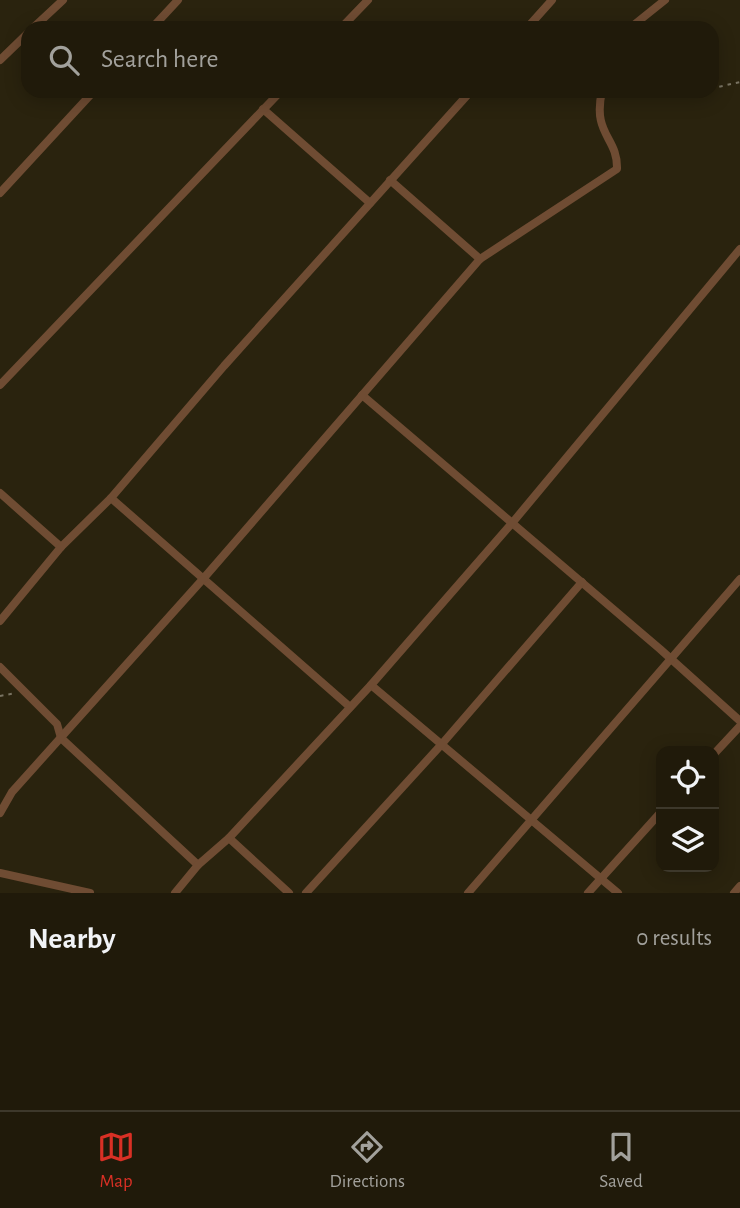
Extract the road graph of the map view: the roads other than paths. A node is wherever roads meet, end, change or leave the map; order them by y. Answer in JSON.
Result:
{"nodes":[{"id":1,"x":63,"y":0,"type":"edge"},
{"id":2,"x":178,"y":0,"type":"edge"},
{"id":3,"x":368,"y":0,"type":"edge"},
{"id":4,"x":552,"y":0,"type":"edge"},
{"id":5,"x":665,"y":0,"type":"edge"},
{"id":6,"x":40,"y":21,"type":"edge"},
{"id":7,"x":158,"y":21,"type":"edge"},
{"id":8,"x":348,"y":21,"type":"edge"},
{"id":9,"x":533,"y":21,"type":"edge"},
{"id":10,"x":639,"y":21,"type":"edge"},
{"id":11,"x":21,"y":40,"type":"edge"},
{"id":12,"x":0,"y":60,"type":"edge"},
{"id":13,"x":87,"y":98,"type":"edge"},
{"id":14,"x":274,"y":98,"type":"edge"},
{"id":15,"x":465,"y":98,"type":"edge"},
{"id":16,"x":601,"y":98,"type":"edge"},
{"id":17,"x":263,"y":109,"type":"junction"},
{"id":18,"x":390,"y":180,"type":"junction"},
{"id":19,"x":0,"y":192,"type":"edge"},
{"id":20,"x":370,"y":203,"type":"junction"},
{"id":21,"x":740,"y":249,"type":"edge"},
{"id":22,"x":480,"y":259,"type":"junction"},
{"id":23,"x":0,"y":385,"type":"edge"},
{"id":24,"x":362,"y":395,"type":"junction"},
{"id":25,"x":0,"y":493,"type":"edge"},
{"id":26,"x":111,"y":498,"type":"junction"},
{"id":27,"x":513,"y":522,"type":"junction"},
{"id":28,"x":61,"y":547,"type":"junction"},
{"id":29,"x":203,"y":579,"type":"junction"},
{"id":30,"x":740,"y":579,"type":"edge"},
{"id":31,"x":582,"y":582,"type":"junction"},
{"id":32,"x":0,"y":621,"type":"edge"},
{"id":33,"x":672,"y":662,"type":"junction"},
{"id":34,"x":0,"y":667,"type":"edge"},
{"id":35,"x":371,"y":685,"type":"junction"},
{"id":36,"x":350,"y":707,"type":"junction"},
{"id":37,"x":740,"y":723,"type":"edge"},
{"id":38,"x":61,"y":738,"type":"junction"},
{"id":39,"x":441,"y":745,"type":"junction"},
{"id":40,"x":719,"y":748,"type":"edge"},
{"id":41,"x":0,"y":813,"type":"edge"},
{"id":42,"x":656,"y":818,"type":"edge"},
{"id":43,"x":531,"y":821,"type":"junction"},
{"id":44,"x":229,"y":838,"type":"junction"},
{"id":45,"x":198,"y":865,"type":"junction"},
{"id":46,"x":0,"y":873,"type":"edge"},
{"id":47,"x":601,"y":878,"type":"junction"},
{"id":48,"x":740,"y":886,"type":"edge"},
{"id":49,"x":90,"y":893,"type":"edge"},
{"id":50,"x":176,"y":893,"type":"edge"},
{"id":51,"x":289,"y":893,"type":"edge"},
{"id":52,"x":306,"y":893,"type":"edge"},
{"id":53,"x":468,"y":893,"type":"edge"},
{"id":54,"x":588,"y":893,"type":"edge"},
{"id":55,"x":618,"y":893,"type":"edge"},
{"id":56,"x":734,"y":893,"type":"edge"}],
"edges":[{"from":1,"to":6,"type":"street"},
{"from":2,"to":7,"type":"street"},
{"from":3,"to":8,"type":"street"},
{"from":4,"to":9,"type":"street"},
{"from":5,"to":10,"type":"street"},
{"from":11,"to":12,"type":"street"},
{"from":13,"to":19,"type":"street"},
{"from":14,"to":17,"type":"street"},
{"from":15,"to":18,"type":"street"},
{"from":16,"to":22,"type":"street"},
{"from":17,"to":20,"type":"street"},
{"from":17,"to":23,"type":"street"},
{"from":18,"to":20,"type":"street"},
{"from":18,"to":22,"type":"street"},
{"from":20,"to":26,"type":"street"},
{"from":21,"to":27,"type":"street"},
{"from":22,"to":24,"type":"street"},
{"from":24,"to":27,"type":"street"},
{"from":24,"to":29,"type":"street"},
{"from":25,"to":28,"type":"street"},
{"from":26,"to":28,"type":"street"},
{"from":26,"to":29,"type":"street"},
{"from":27,"to":31,"type":"street"},
{"from":27,"to":35,"type":"street"},
{"from":28,"to":32,"type":"street"},
{"from":29,"to":36,"type":"street"},
{"from":29,"to":38,"type":"street"},
{"from":30,"to":33,"type":"street"},
{"from":31,"to":33,"type":"street"},
{"from":31,"to":39,"type":"street"},
{"from":33,"to":37,"type":"street"},
{"from":33,"to":43,"type":"street"},
{"from":34,"to":38,"type":"street"},
{"from":35,"to":36,"type":"street"},
{"from":35,"to":39,"type":"street"},
{"from":36,"to":44,"type":"street"},
{"from":37,"to":40,"type":"street"},
{"from":38,"to":41,"type":"street"},
{"from":38,"to":45,"type":"street"},
{"from":39,"to":43,"type":"street"},
{"from":39,"to":52,"type":"street"},
{"from":42,"to":47,"type":"street"},
{"from":43,"to":47,"type":"street"},
{"from":43,"to":53,"type":"street"},
{"from":44,"to":45,"type":"street"},
{"from":44,"to":51,"type":"street"},
{"from":45,"to":50,"type":"street"},
{"from":46,"to":49,"type":"street"},
{"from":47,"to":54,"type":"street"},
{"from":47,"to":55,"type":"street"},
{"from":48,"to":56,"type":"street"}]}
